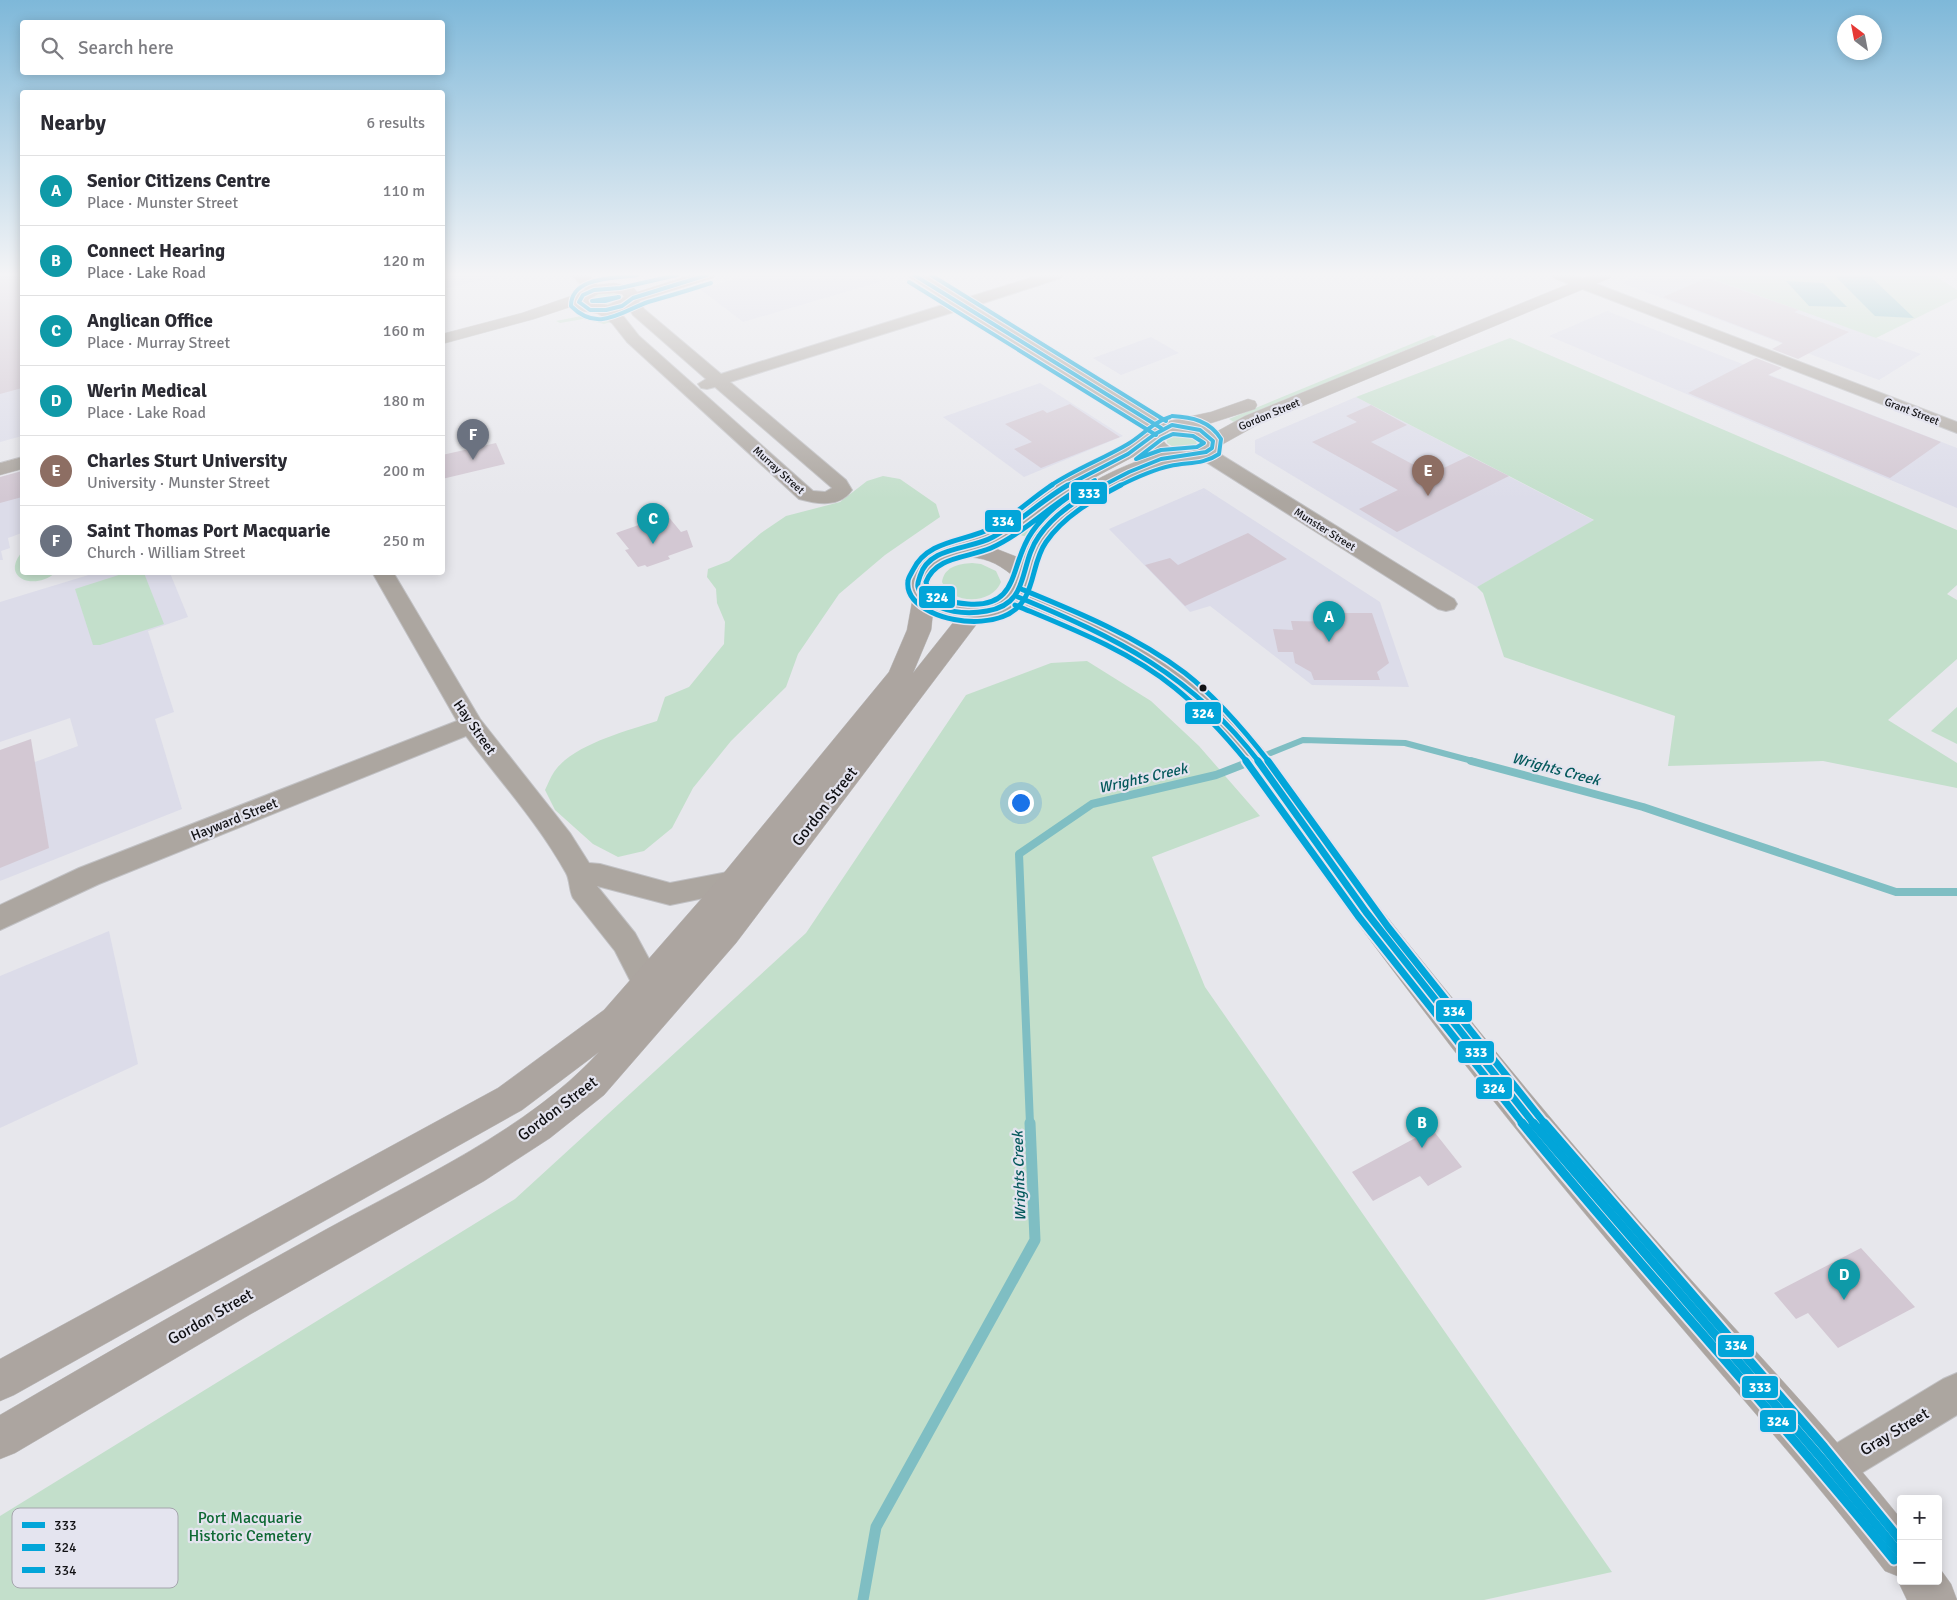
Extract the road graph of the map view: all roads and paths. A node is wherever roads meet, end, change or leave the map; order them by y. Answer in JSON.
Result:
{"nodes":[{"id":1,"x":645,"y":350,"type":"edge"},
{"id":2,"x":683,"y":350,"type":"edge"},
{"id":3,"x":817,"y":350,"type":"edge"},
{"id":4,"x":1031,"y":350,"type":"edge"},
{"id":5,"x":1382,"y":350,"type":"edge"},
{"id":6,"x":1423,"y":350,"type":"edge"},
{"id":7,"x":1754,"y":350,"type":"edge"},
{"id":8,"x":720,"y":380,"type":"junction"},
{"id":9,"x":690,"y":390,"type":"junction"},
{"id":10,"x":1183,"y":425,"type":"junction"},
{"id":11,"x":1957,"y":428,"type":"edge"},
{"id":12,"x":1157,"y":433,"type":"junction"},
{"id":13,"x":1209,"y":447,"type":"junction"},
{"id":14,"x":20,"y":449,"type":"edge"},
{"id":15,"x":1173,"y":456,"type":"junction"},
{"id":16,"x":20,"y":463,"type":"edge"},
{"id":17,"x":1,"y":465,"type":"edge"},
{"id":18,"x":950,"y":552,"type":"junction"},
{"id":19,"x":1023,"y":574,"type":"junction"},
{"id":20,"x":384,"y":575,"type":"edge"},
{"id":21,"x":1018,"y":597,"type":"junction"},
{"id":22,"x":924,"y":598,"type":"junction"},
{"id":23,"x":1446,"y":604,"type":"dead end"},
{"id":24,"x":972,"y":614,"type":"junction"},
{"id":25,"x":471,"y":725,"type":"junction"},
{"id":26,"x":581,"y":874,"type":"junction"},
{"id":27,"x":733,"y":882,"type":"junction"},
{"id":28,"x":0,"y":918,"type":"edge"},
{"id":29,"x":647,"y":983,"type":"junction"},
{"id":30,"x":0,"y":1380,"type":"edge"},
{"id":31,"x":1957,"y":1394,"type":"edge"},
{"id":32,"x":0,"y":1438,"type":"edge"},
{"id":33,"x":1831,"y":1469,"type":"junction"},
{"id":34,"x":1897,"y":1550,"type":"edge"},
{"id":35,"x":1923,"y":1585,"type":"edge"},
{"id":36,"x":1935,"y":1600,"type":"edge"}],
"edges":[{"from":1,"to":9,"type":"street","name":"Murray Street"},
{"from":2,"to":8,"type":"street","name":"Murray Street"},
{"from":3,"to":8,"type":"street"},
{"from":4,"to":12,"type":"street"},
{"from":5,"to":10,"type":"main road","name":"Gordon Street"},
{"from":6,"to":13,"type":"main road","name":"Gordon Street"},
{"from":7,"to":11,"type":"street","name":"Grant Street"},
{"from":8,"to":9,"type":"street"},
{"from":8,"to":9,"type":"street","name":"Murray Street"},
{"from":10,"to":12,"type":"main road","name":"Gordon Street"},
{"from":10,"to":13,"type":"main road"},
{"from":12,"to":15,"type":"main road"},
{"from":12,"to":18,"type":"main road"},
{"from":13,"to":15,"type":"main road"},
{"from":13,"to":23,"type":"street","name":"Munster Street"},
{"from":14,"to":17,"type":"street"},
{"from":15,"to":19,"type":"main road"},
{"from":16,"to":17,"type":"street"},
{"from":18,"to":19,"type":"main road"},
{"from":18,"to":22,"type":"main road"},
{"from":19,"to":21,"type":"main road"},
{"from":20,"to":25,"type":"street","name":"Hay Street"},
{"from":21,"to":24,"type":"main road"},
{"from":21,"to":33,"type":"main road"},
{"from":22,"to":24,"type":"main road"},
{"from":22,"to":27,"type":"main road","name":"Gordon Street"},
{"from":24,"to":32,"type":"main road","name":"Gordon Street"},
{"from":25,"to":26,"type":"street","name":"Hay Street"},
{"from":25,"to":28,"type":"street","name":"Hayward Street"},
{"from":26,"to":27,"type":"street"},
{"from":26,"to":29,"type":"street","name":"Hay Street"},
{"from":27,"to":29,"type":"main road","name":"Gordon Street"},
{"from":29,"to":30,"type":"main road","name":"Gordon Street"},
{"from":31,"to":33,"type":"street","name":"Gray Street"},
{"from":33,"to":34,"type":"main road"},
{"from":35,"to":36,"type":"main road"}]}
